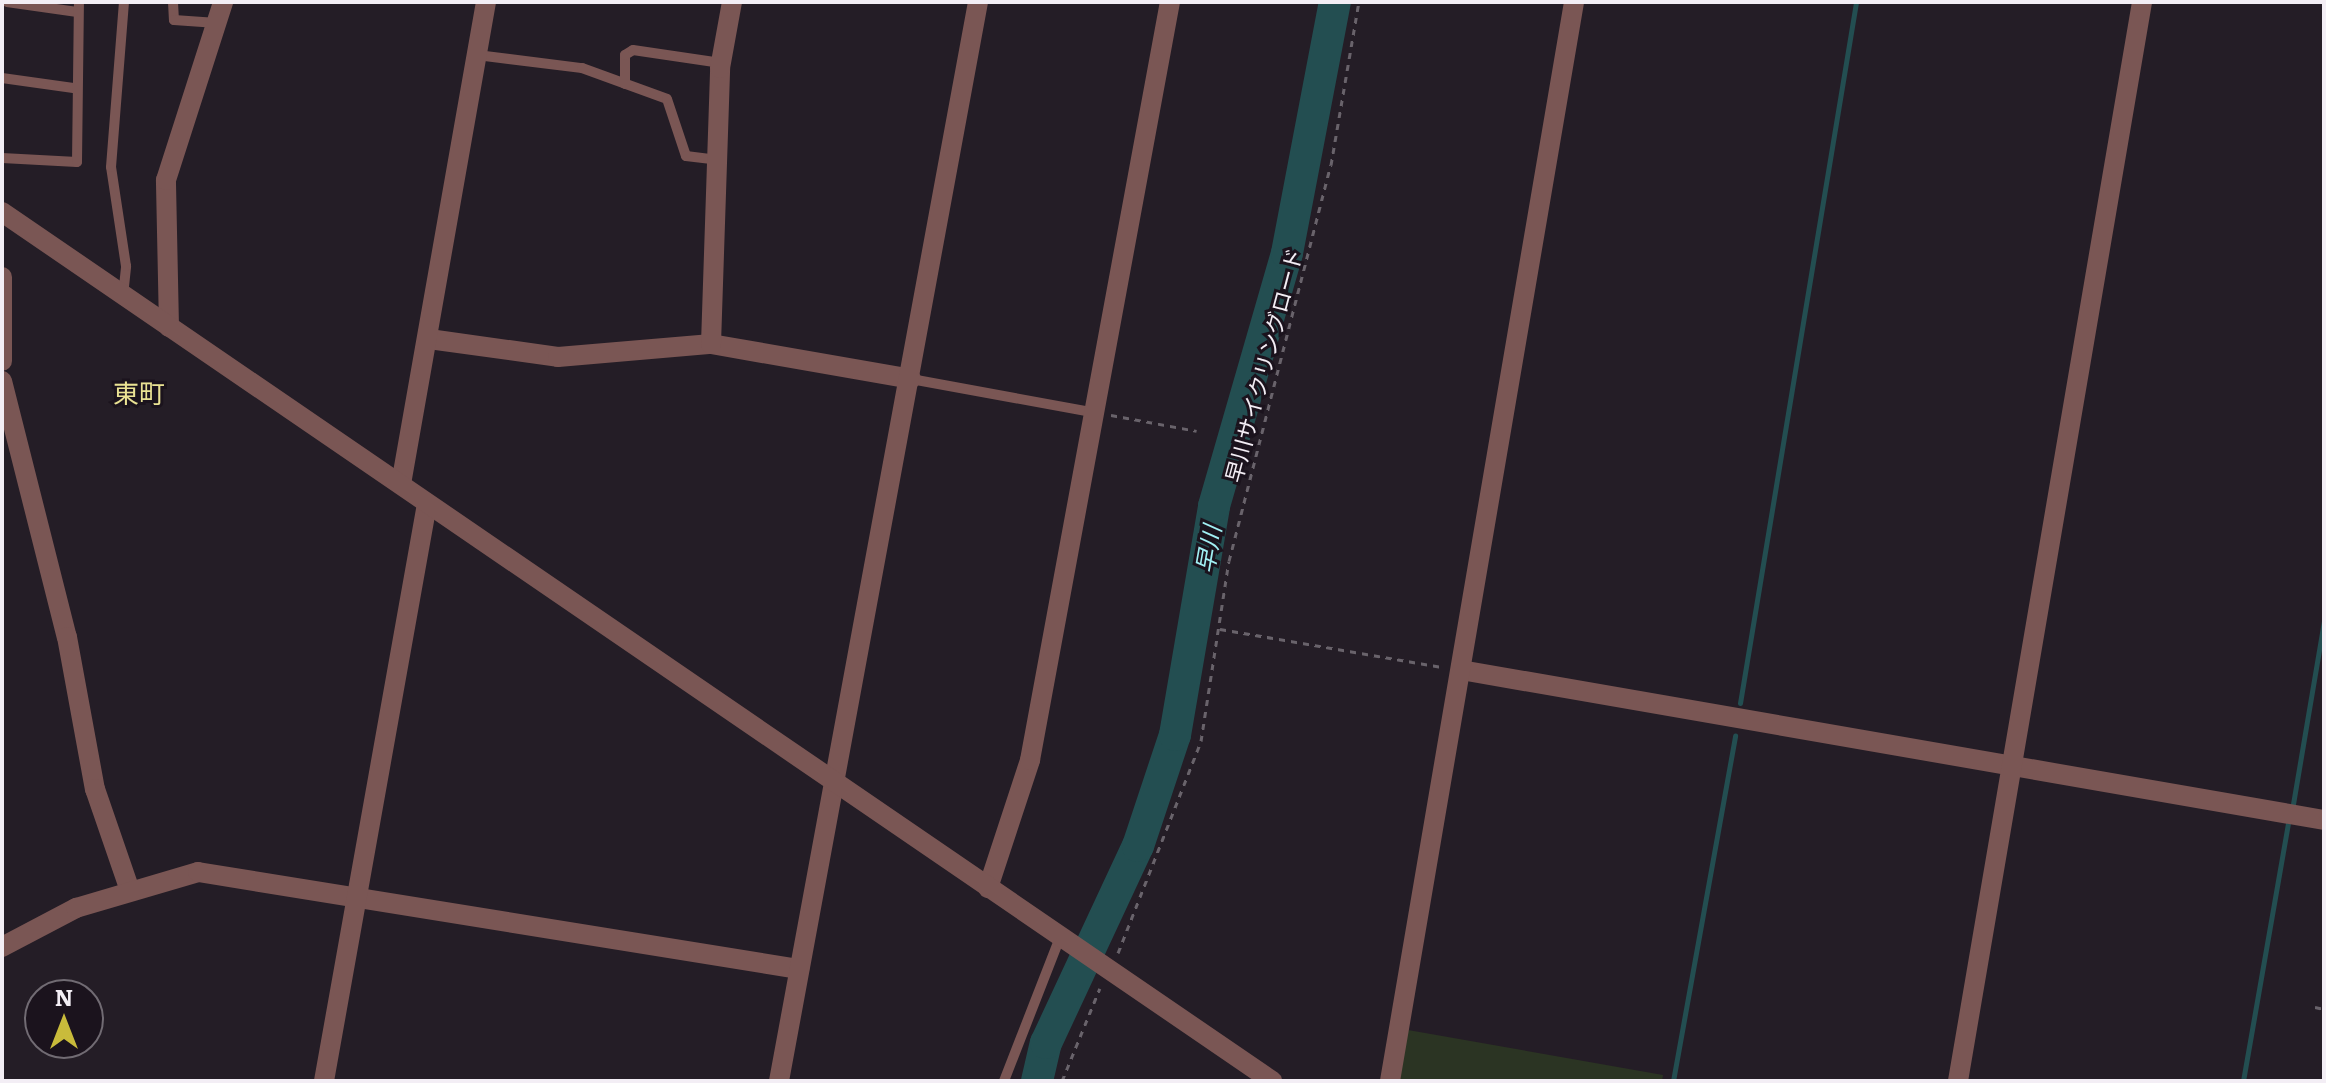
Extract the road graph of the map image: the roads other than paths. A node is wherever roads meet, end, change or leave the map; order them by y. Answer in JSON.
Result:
{"nodes":[{"id":1,"x":7,"y":2,"type":"edge"},
{"id":2,"x":124,"y":2,"type":"edge"},
{"id":3,"x":173,"y":2,"type":"edge"},
{"id":4,"x":223,"y":2,"type":"edge"},
{"id":5,"x":486,"y":2,"type":"edge"},
{"id":6,"x":732,"y":2,"type":"edge"},
{"id":7,"x":978,"y":2,"type":"edge"},
{"id":8,"x":1170,"y":2,"type":"edge"},
{"id":9,"x":1574,"y":2,"type":"edge"},
{"id":10,"x":2142,"y":2,"type":"edge"},
{"id":11,"x":78,"y":7,"type":"edge"},
{"id":12,"x":219,"y":23,"type":"junction"},
{"id":13,"x":477,"y":55,"type":"junction"},
{"id":14,"x":721,"y":63,"type":"junction"},
{"id":15,"x":2,"y":78,"type":"edge"},
{"id":16,"x":625,"y":84,"type":"junction"},
{"id":17,"x":73,"y":88,"type":"junction"},
{"id":18,"x":2,"y":158,"type":"edge"},
{"id":19,"x":722,"y":161,"type":"junction"},
{"id":20,"x":2,"y":212,"type":"edge"},
{"id":21,"x":2,"y":277,"type":"edge"},
{"id":22,"x":123,"y":296,"type":"junction"},
{"id":23,"x":169,"y":327,"type":"junction"},
{"id":24,"x":429,"y":339,"type":"junction"},
{"id":25,"x":711,"y":344,"type":"junction"},
{"id":26,"x":2,"y":361,"type":"edge"},
{"id":27,"x":911,"y":379,"type":"junction"},
{"id":28,"x":2,"y":381,"type":"edge"},
{"id":29,"x":1096,"y":413,"type":"junction"},
{"id":30,"x":401,"y":484,"type":"junction"},
{"id":31,"x":427,"y":504,"type":"junction"},
{"id":32,"x":1461,"y":670,"type":"junction"},
{"id":33,"x":2011,"y":767,"type":"junction"},
{"id":34,"x":836,"y":783,"type":"junction"},
{"id":35,"x":2324,"y":820,"type":"edge"},
{"id":36,"x":129,"y":888,"type":"junction"},
{"id":37,"x":988,"y":888,"type":"junction"},
{"id":38,"x":354,"y":892,"type":"junction"},
{"id":39,"x":1062,"y":938,"type":"junction"},
{"id":40,"x":2,"y":947,"type":"edge"},
{"id":41,"x":799,"y":969,"type":"junction"},
{"id":42,"x":324,"y":1081,"type":"edge"},
{"id":43,"x":779,"y":1081,"type":"edge"},
{"id":44,"x":1004,"y":1081,"type":"edge"},
{"id":45,"x":1272,"y":1081,"type":"edge"},
{"id":46,"x":1390,"y":1081,"type":"edge"},
{"id":47,"x":1958,"y":1081,"type":"edge"}],
"edges":[{"from":1,"to":11,"type":"lane"},
{"from":2,"to":22,"type":"lane"},
{"from":3,"to":12,"type":"lane"},
{"from":4,"to":12,"type":"street"},
{"from":5,"to":13,"type":"street"},
{"from":6,"to":14,"type":"street"},
{"from":7,"to":27,"type":"street"},
{"from":8,"to":29,"type":"street"},
{"from":9,"to":32,"type":"street"},
{"from":10,"to":33,"type":"street"},
{"from":11,"to":17,"type":"lane"},
{"from":12,"to":23,"type":"street"},
{"from":13,"to":16,"type":"lane"},
{"from":13,"to":24,"type":"street"},
{"from":14,"to":16,"type":"lane"},
{"from":14,"to":19,"type":"street"},
{"from":15,"to":17,"type":"lane"},
{"from":16,"to":19,"type":"lane"},
{"from":17,"to":18,"type":"lane"},
{"from":19,"to":25,"type":"street"},
{"from":20,"to":22,"type":"street"},
{"from":21,"to":26,"type":"street"},
{"from":22,"to":23,"type":"street"},
{"from":23,"to":30,"type":"street"},
{"from":24,"to":25,"type":"street"},
{"from":24,"to":30,"type":"street"},
{"from":25,"to":27,"type":"street"},
{"from":27,"to":29,"type":"lane"},
{"from":27,"to":34,"type":"street"},
{"from":28,"to":36,"type":"street"},
{"from":29,"to":37,"type":"street"},
{"from":30,"to":31,"type":"street"},
{"from":31,"to":34,"type":"street"},
{"from":31,"to":38,"type":"street"},
{"from":32,"to":33,"type":"street"},
{"from":32,"to":46,"type":"street"},
{"from":33,"to":35,"type":"street"},
{"from":33,"to":47,"type":"street"},
{"from":34,"to":37,"type":"street"},
{"from":34,"to":41,"type":"street"},
{"from":36,"to":38,"type":"street"},
{"from":36,"to":40,"type":"street"},
{"from":37,"to":39,"type":"street"},
{"from":38,"to":41,"type":"street"},
{"from":38,"to":42,"type":"street"},
{"from":39,"to":44,"type":"lane"},
{"from":39,"to":45,"type":"street"},
{"from":41,"to":43,"type":"street"}]}
